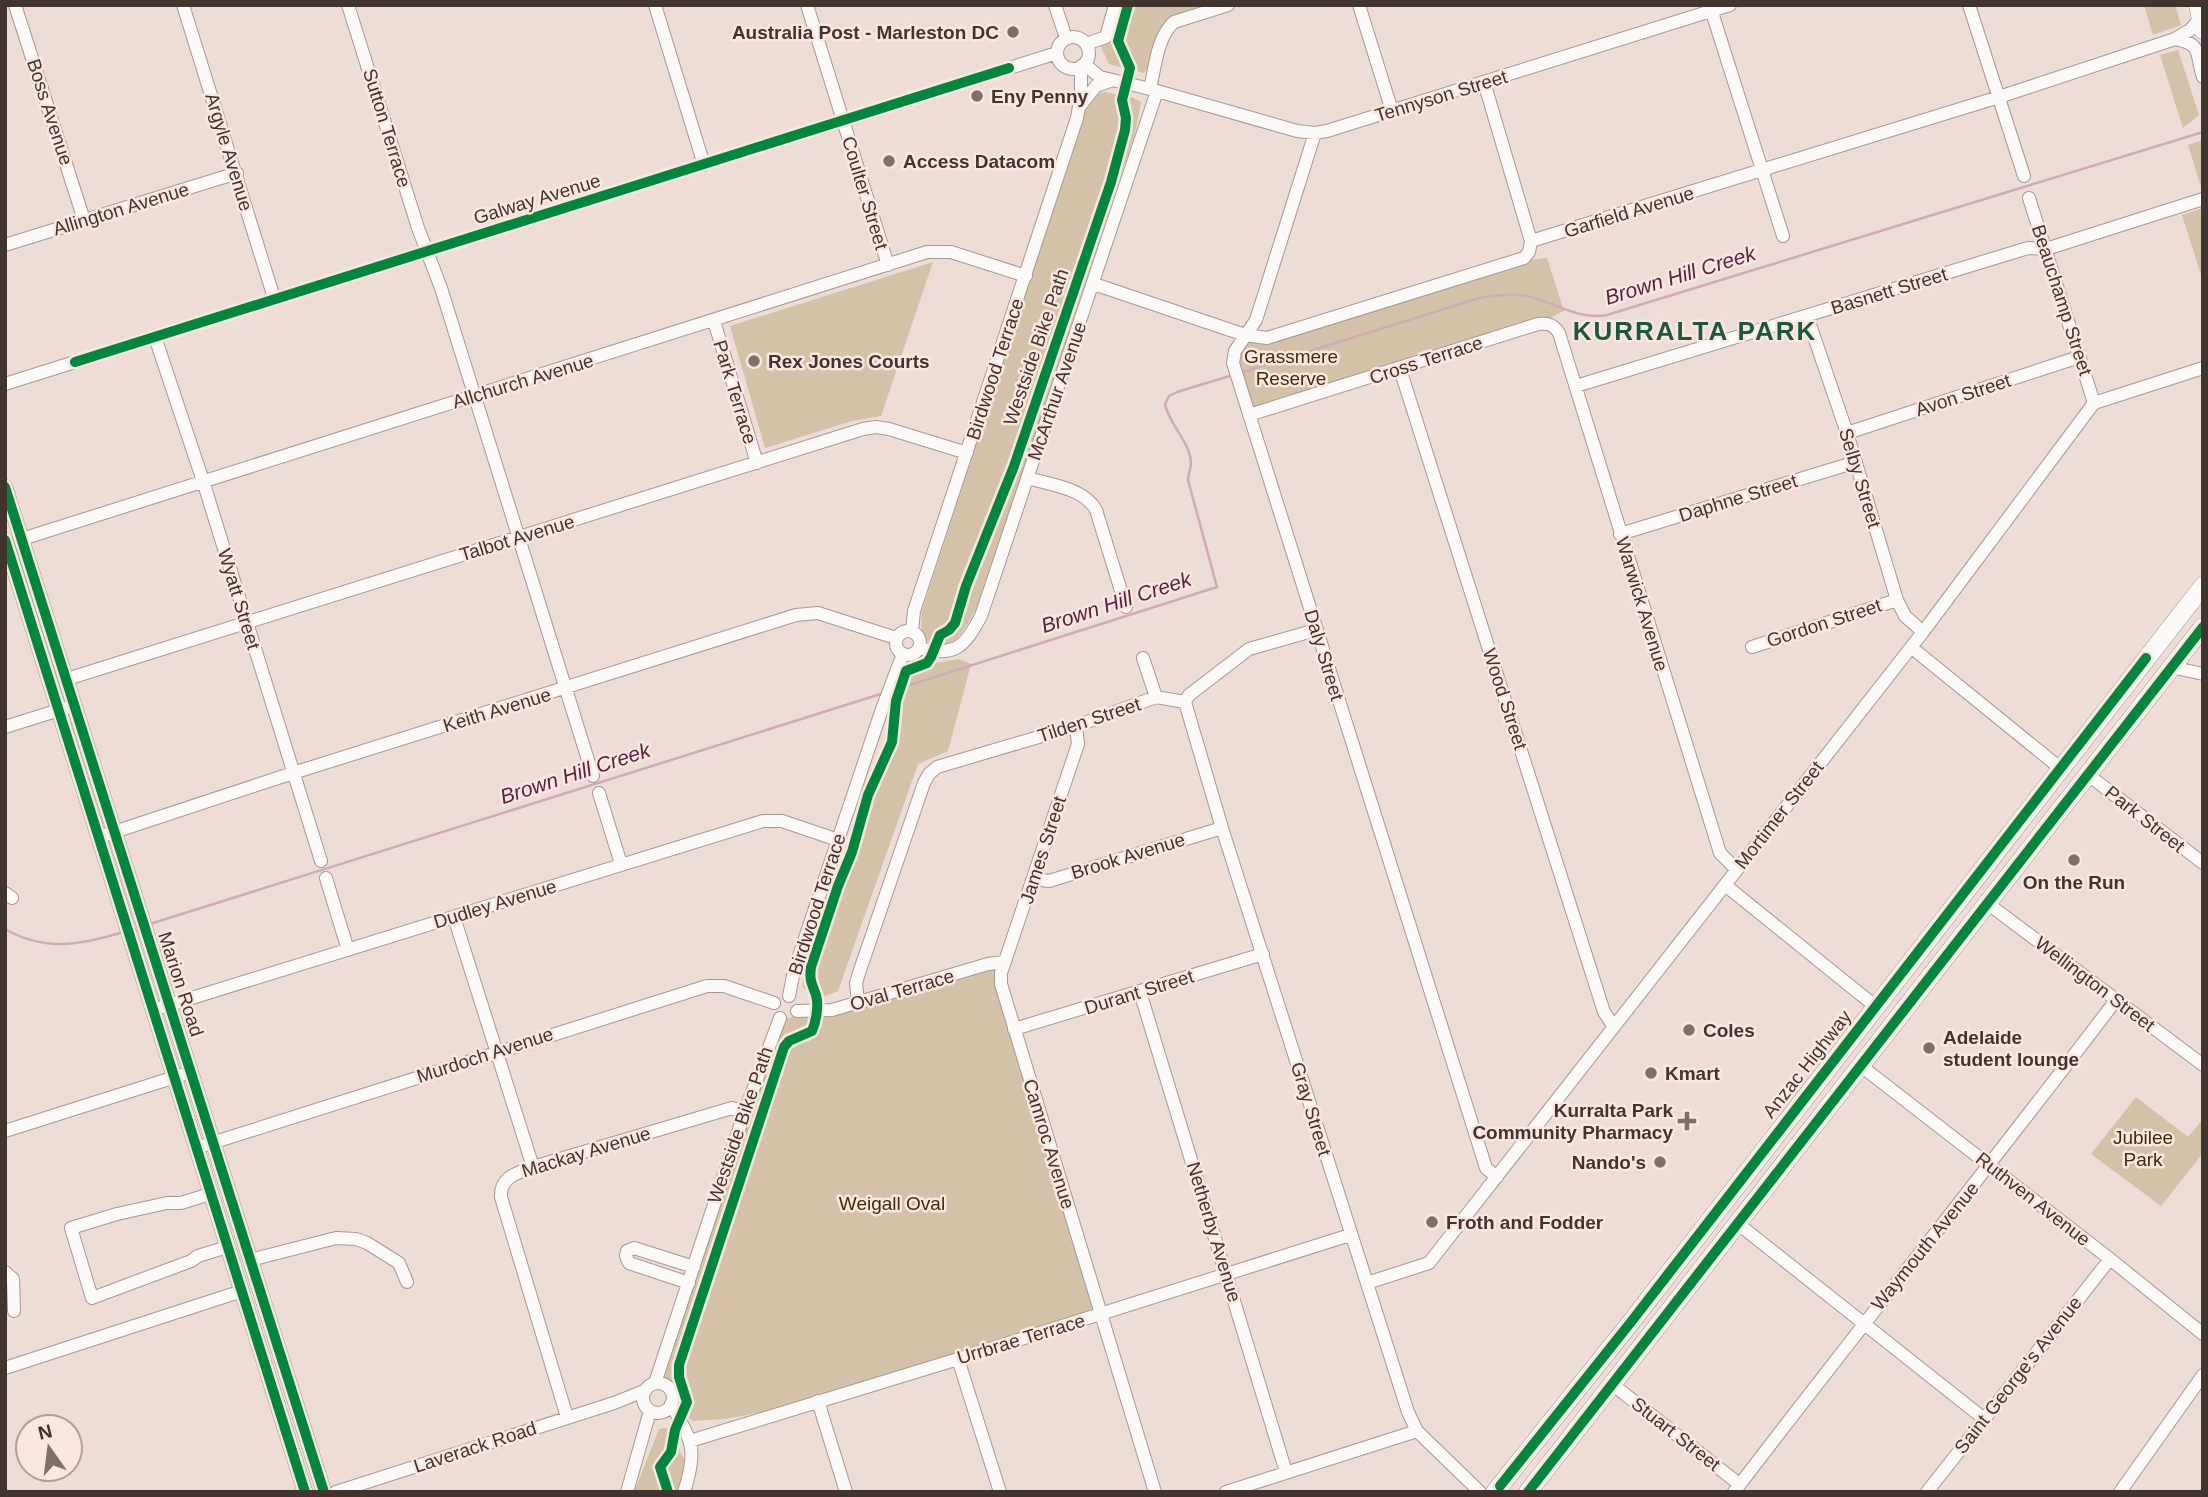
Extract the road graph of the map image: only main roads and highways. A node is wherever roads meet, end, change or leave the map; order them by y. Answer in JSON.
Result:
{"nodes":[{"id":1,"x":5,"y":486,"type":"edge"},
{"id":2,"x":5,"y":540,"type":"edge"},
{"id":3,"x":10,"y":573,"type":"edge"},
{"id":4,"x":2203,"y":586,"type":"edge"},
{"id":5,"x":2203,"y":617,"type":"edge"},
{"id":6,"x":2203,"y":627,"type":"edge"},
{"id":7,"x":2167,"y":631,"type":"junction"},
{"id":8,"x":2025,"y":815,"type":"junction"},
{"id":9,"x":2054,"y":816,"type":"junction"},
{"id":10,"x":2005,"y":840,"type":"junction"},
{"id":11,"x":2028,"y":848,"type":"junction"},
{"id":12,"x":1913,"y":958,"type":"junction"},
{"id":13,"x":1932,"y":972,"type":"junction"},
{"id":14,"x":1737,"y":1223,"type":"junction"},
{"id":15,"x":1699,"y":1233,"type":"junction"},
{"id":16,"x":258,"y":1287,"type":"junction"},
{"id":17,"x":244,"y":1298,"type":"junction"},
{"id":18,"x":1630,"y":1322,"type":"junction"},
{"id":19,"x":1658,"y":1324,"type":"junction"},
{"id":20,"x":1539,"y":1438,"type":"junction"},
{"id":21,"x":1559,"y":1452,"type":"junction"},
{"id":22,"x":305,"y":1492,"type":"edge"},
{"id":23,"x":324,"y":1492,"type":"edge"},
{"id":24,"x":1495,"y":1492,"type":"edge"},
{"id":25,"x":1528,"y":1492,"type":"edge"}],
"edges":[{"from":1,"to":16,"type":"main road","name":"Marion Road"},
{"from":2,"to":3,"type":"main road","name":"Marion Road"},
{"from":3,"to":17,"type":"main road","name":"Marion Road"},
{"from":4,"to":7,"type":"highway","name":"Anzac Highway"},
{"from":5,"to":7,"type":"highway"},
{"from":6,"to":9,"type":"highway"},
{"from":7,"to":8,"type":"highway","name":"Anzac Highway"},
{"from":8,"to":9,"type":"highway"},
{"from":8,"to":10,"type":"highway","name":"Anzac Highway"},
{"from":9,"to":11,"type":"highway"},
{"from":10,"to":11,"type":"highway"},
{"from":10,"to":12,"type":"highway","name":"Anzac Highway"},
{"from":11,"to":13,"type":"highway"},
{"from":12,"to":13,"type":"highway"},
{"from":12,"to":15,"type":"highway","name":"Anzac Highway"},
{"from":13,"to":14,"type":"highway"},
{"from":14,"to":15,"type":"highway"},
{"from":14,"to":19,"type":"highway"},
{"from":15,"to":18,"type":"highway","name":"Anzac Highway"},
{"from":16,"to":17,"type":"main road"},
{"from":16,"to":23,"type":"main road","name":"Marion Road"},
{"from":17,"to":22,"type":"main road","name":"Marion Road"},
{"from":18,"to":19,"type":"highway"},
{"from":18,"to":20,"type":"highway","name":"Anzac Highway"},
{"from":19,"to":21,"type":"highway"},
{"from":20,"to":21,"type":"highway"},
{"from":20,"to":24,"type":"highway","name":"Anzac Highway"},
{"from":21,"to":25,"type":"highway"}]}
